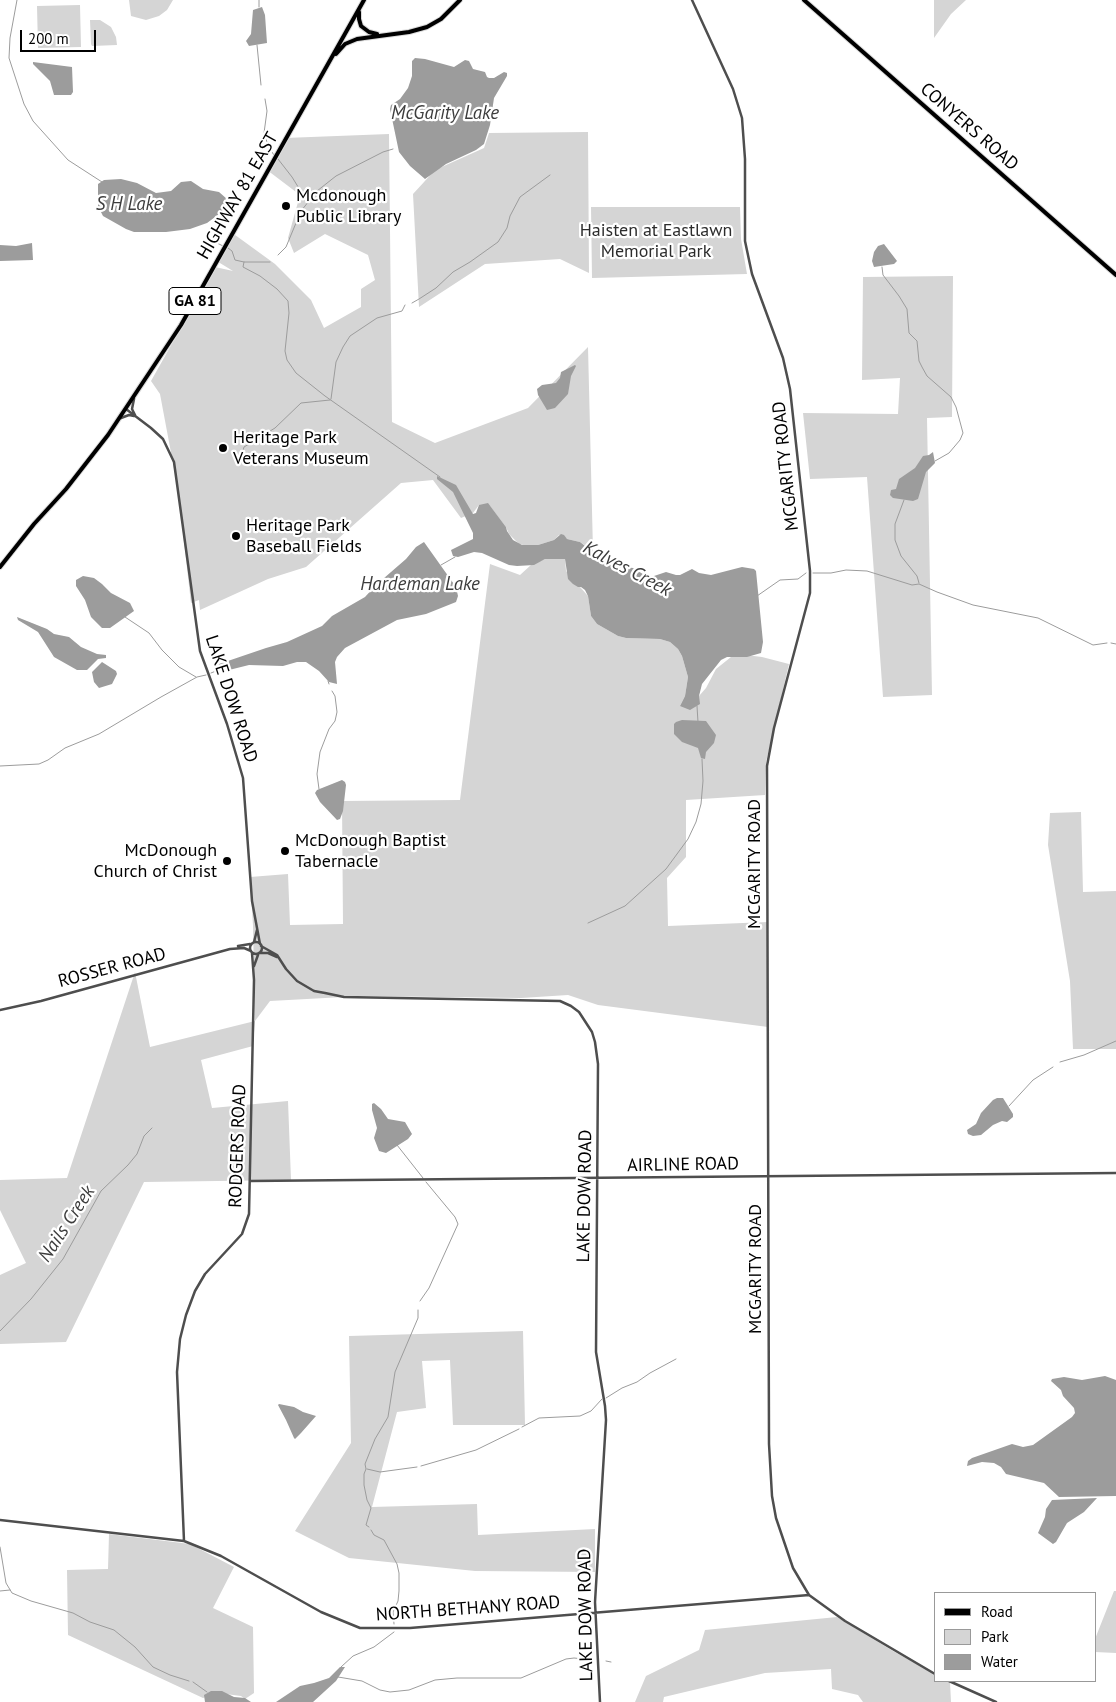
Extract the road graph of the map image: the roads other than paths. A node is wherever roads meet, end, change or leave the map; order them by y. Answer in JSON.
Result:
{"nodes":[{"id":1,"x":364,"y":0,"type":"edge"},
{"id":2,"x":460,"y":0,"type":"edge"},
{"id":3,"x":692,"y":0,"type":"edge"},
{"id":4,"x":804,"y":0,"type":"edge"},
{"id":5,"x":360,"y":7,"type":"junction"},
{"id":6,"x":380,"y":35,"type":"junction"},
{"id":7,"x":332,"y":58,"type":"junction"},
{"id":8,"x":1116,"y":275,"type":"edge"},
{"id":9,"x":136,"y":394,"type":"junction"},
{"id":10,"x":125,"y":409,"type":"junction"},
{"id":11,"x":136,"y":416,"type":"junction"},
{"id":12,"x":117,"y":421,"type":"junction"},
{"id":13,"x":0,"y":567,"type":"edge"},
{"id":14,"x":258,"y":929,"type":"junction"},
{"id":15,"x":253,"y":943,"type":"junction"},
{"id":16,"x":261,"y":945,"type":"junction"},
{"id":17,"x":230,"y":949,"type":"junction"},
{"id":18,"x":251,"y":952,"type":"junction"},
{"id":19,"x":259,"y":954,"type":"junction"},
{"id":20,"x":279,"y":958,"type":"junction"},
{"id":21,"x":254,"y":970,"type":"junction"},
{"id":22,"x":0,"y":1010,"type":"edge"},
{"id":23,"x":1116,"y":1173,"type":"edge"},
{"id":24,"x":768,"y":1176,"type":"junction"},
{"id":25,"x":598,"y":1178,"type":"junction"},
{"id":26,"x":250,"y":1181,"type":"junction"},
{"id":27,"x":0,"y":1520,"type":"edge"},
{"id":28,"x":184,"y":1541,"type":"junction"},
{"id":29,"x":809,"y":1595,"type":"junction"},
{"id":30,"x":596,"y":1613,"type":"junction"},
{"id":31,"x":934,"y":1673,"type":"edge"},
{"id":32,"x":951,"y":1682,"type":"edge"},
{"id":33,"x":600,"y":1702,"type":"edge"},
{"id":34,"x":996,"y":1702,"type":"edge"}],
"edges":[{"from":1,"to":5,"type":"main road","name":"HIGHWAY 81 EAST","number":"GA 81"},
{"from":2,"to":6,"type":"main road","number":"GA 81"},
{"from":3,"to":24,"type":"street","name":"MCGARITY ROAD"},
{"from":4,"to":8,"type":"main road","name":"CONYERS ROAD"},
{"from":5,"to":6,"type":"main road"},
{"from":5,"to":7,"type":"main road","name":"HIGHWAY 81 EAST","number":"GA 81"},
{"from":6,"to":7,"type":"main road","number":"GA 81"},
{"from":7,"to":9,"type":"main road","name":"HIGHWAY 81 EAST","number":"GA 81"},
{"from":9,"to":10,"type":"main road","name":"HIGHWAY 81 EAST","number":"GA 81"},
{"from":9,"to":11,"type":"street"},
{"from":10,"to":11,"type":"street","name":"LAKE DOW ROAD"},
{"from":10,"to":12,"type":"main road","name":"HIGHWAY 81 EAST","number":"GA 81"},
{"from":11,"to":12,"type":"street"},
{"from":11,"to":14,"type":"street","name":"LAKE DOW ROAD"},
{"from":12,"to":13,"type":"main road","name":"HIGHWAY 81 EAST","number":"GA 81"},
{"from":14,"to":15,"type":"street","name":"LAKE DOW ROAD"},
{"from":14,"to":16,"type":"street","name":"LAKE DOW ROAD"},
{"from":15,"to":16,"type":"street"},
{"from":15,"to":17,"type":"street","name":"ROSSER ROAD"},
{"from":15,"to":18,"type":"street","name":"LAKE DOW ROAD"},
{"from":16,"to":19,"type":"street","name":"RODGERS ROAD"},
{"from":16,"to":20,"type":"street","name":"LAKE DOW ROAD"},
{"from":17,"to":18,"type":"street","name":"ROSSER ROAD"},
{"from":17,"to":22,"type":"street","name":"ROSSER ROAD"},
{"from":18,"to":19,"type":"street","name":"ROSSER ROAD"},
{"from":18,"to":21,"type":"street","name":"RODGERS ROAD"},
{"from":19,"to":20,"type":"street"},
{"from":19,"to":21,"type":"street","name":"RODGERS ROAD"},
{"from":20,"to":25,"type":"street","name":"LAKE DOW ROAD"},
{"from":21,"to":26,"type":"street","name":"RODGERS ROAD"},
{"from":23,"to":24,"type":"street","name":"AIRLINE ROAD"},
{"from":24,"to":25,"type":"street","name":"AIRLINE ROAD"},
{"from":24,"to":29,"type":"street","name":"MCGARITY ROAD"},
{"from":25,"to":26,"type":"street","name":"AIRLINE ROAD"},
{"from":25,"to":30,"type":"street","name":"LAKE DOW ROAD"},
{"from":26,"to":28,"type":"street","name":"RODGERS ROAD"},
{"from":27,"to":28,"type":"street","name":"NORTH BETHANY ROAD"},
{"from":28,"to":30,"type":"street","name":"NORTH BETHANY ROAD"},
{"from":29,"to":30,"type":"street","name":"NORTH BETHANY ROAD"},
{"from":29,"to":31,"type":"street","name":"MCGARITY ROAD"},
{"from":30,"to":33,"type":"street","name":"LAKE DOW ROAD"},
{"from":32,"to":34,"type":"street"}]}
